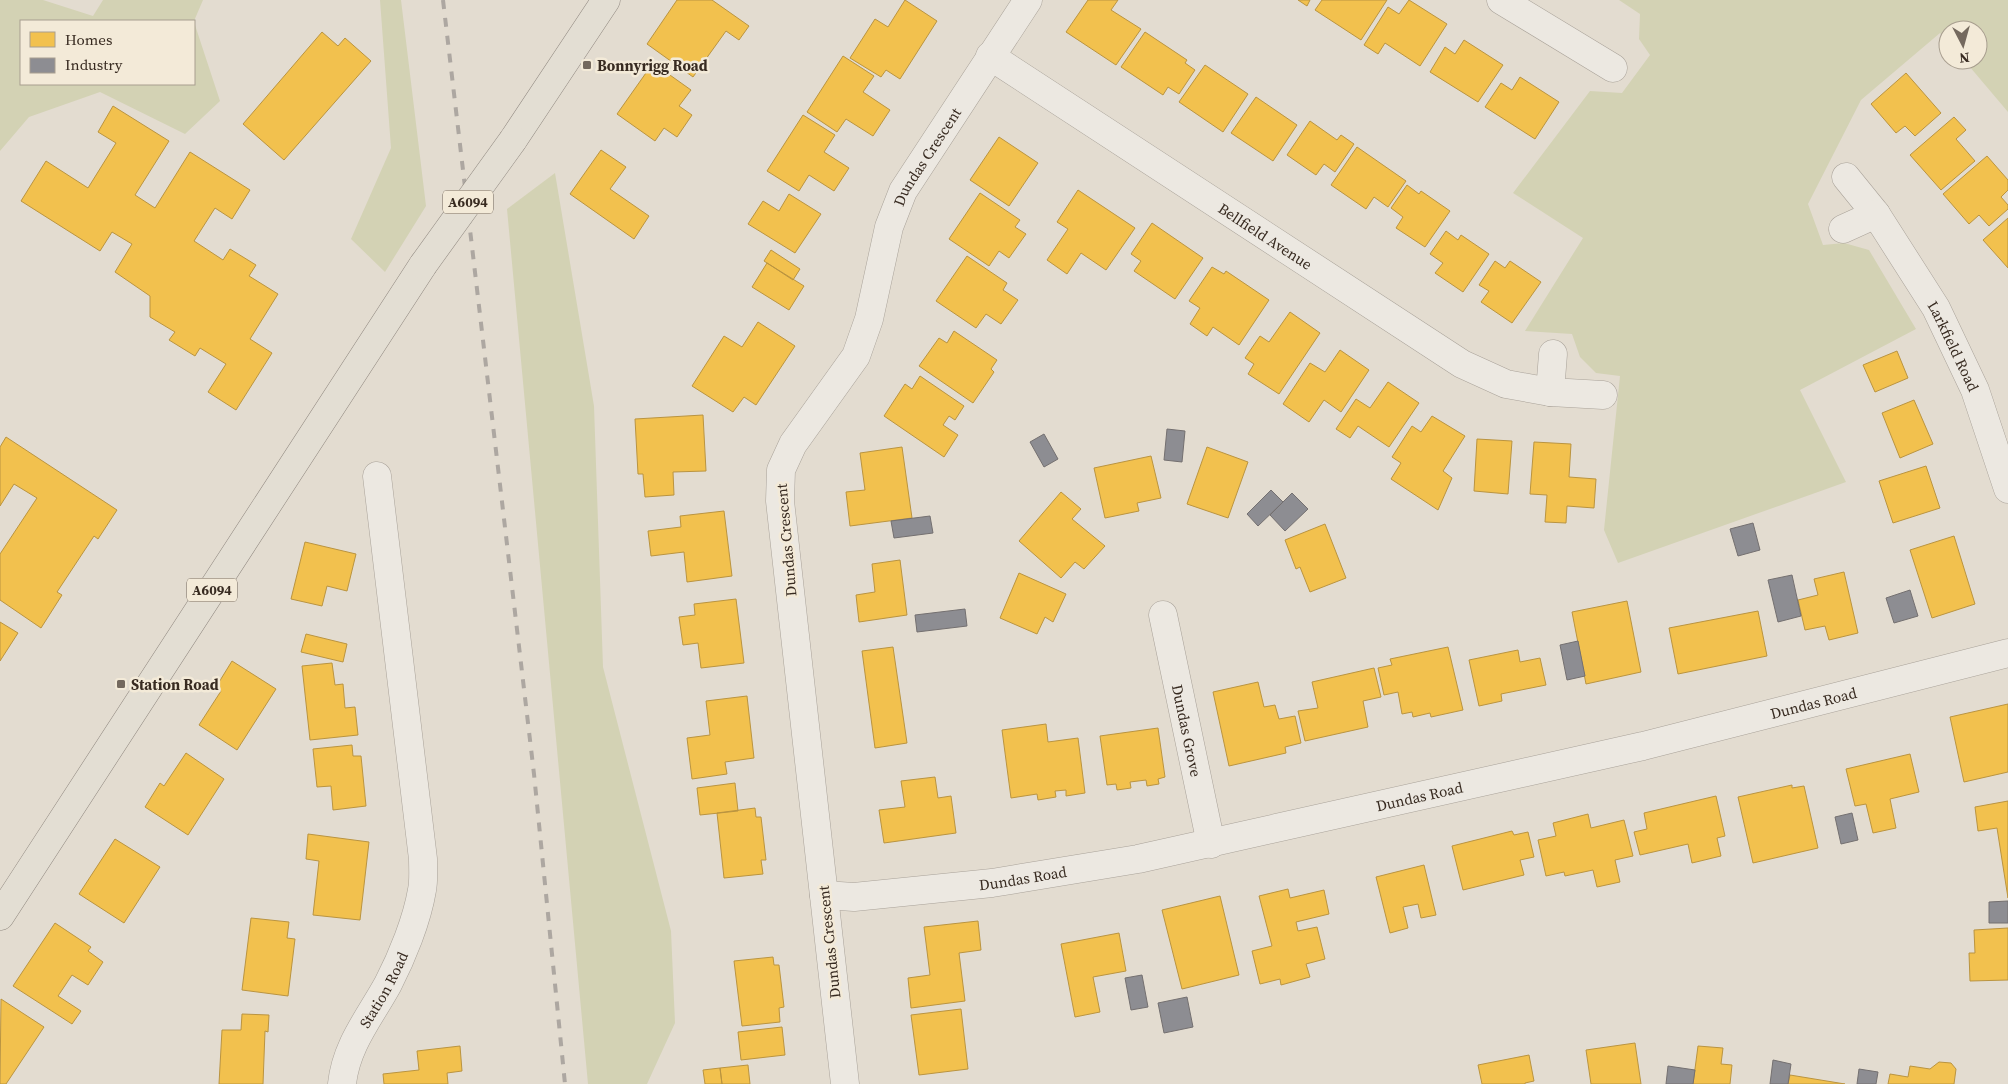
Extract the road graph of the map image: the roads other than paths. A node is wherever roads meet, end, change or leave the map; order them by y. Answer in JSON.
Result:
{"nodes":[{"id":1,"x":606,"y":0,"type":"edge"},
{"id":2,"x":1028,"y":0,"type":"edge"},
{"id":3,"x":1500,"y":0,"type":"edge"},
{"id":4,"x":990,"y":56,"type":"junction"},
{"id":5,"x":1613,"y":68,"type":"dead end"},
{"id":6,"x":1846,"y":177,"type":"dead end"},
{"id":7,"x":1876,"y":214,"type":"junction"},
{"id":8,"x":1843,"y":229,"type":"dead end"},
{"id":9,"x":1552,"y":354,"type":"dead end"},
{"id":10,"x":1550,"y":392,"type":"junction"},
{"id":11,"x":1603,"y":395,"type":"dead end"},
{"id":12,"x":377,"y":476,"type":"dead end"},
{"id":13,"x":2008,"y":489,"type":"edge"},
{"id":14,"x":1163,"y":615,"type":"dead end"},
{"id":15,"x":2008,"y":653,"type":"edge"},
{"id":16,"x":1212,"y":844,"type":"junction"},
{"id":17,"x":824,"y":895,"type":"junction"},
{"id":18,"x":0,"y":916,"type":"edge"},
{"id":19,"x":342,"y":1084,"type":"edge"},
{"id":20,"x":845,"y":1084,"type":"edge"}],
"edges":[{"from":1,"to":18,"type":"main road","number":"A6094","bridge":true},
{"from":2,"to":4,"type":"street","name":"Dundas Crescent"},
{"from":3,"to":5,"type":"street"},
{"from":4,"to":10,"type":"street","name":"Bellfield Avenue"},
{"from":4,"to":17,"type":"street","name":"Dundas Crescent"},
{"from":6,"to":7,"type":"street","name":"Larkfield Road"},
{"from":7,"to":8,"type":"street"},
{"from":7,"to":13,"type":"street","name":"Larkfield Road"},
{"from":9,"to":10,"type":"street"},
{"from":10,"to":11,"type":"street","name":"Bellfield Avenue"},
{"from":12,"to":19,"type":"street","name":"Station Road"},
{"from":14,"to":16,"type":"street","name":"Dundas Grove"},
{"from":15,"to":16,"type":"street","name":"Dundas Road"},
{"from":16,"to":17,"type":"street","name":"Dundas Road"},
{"from":17,"to":20,"type":"street","name":"Dundas Crescent"}]}
